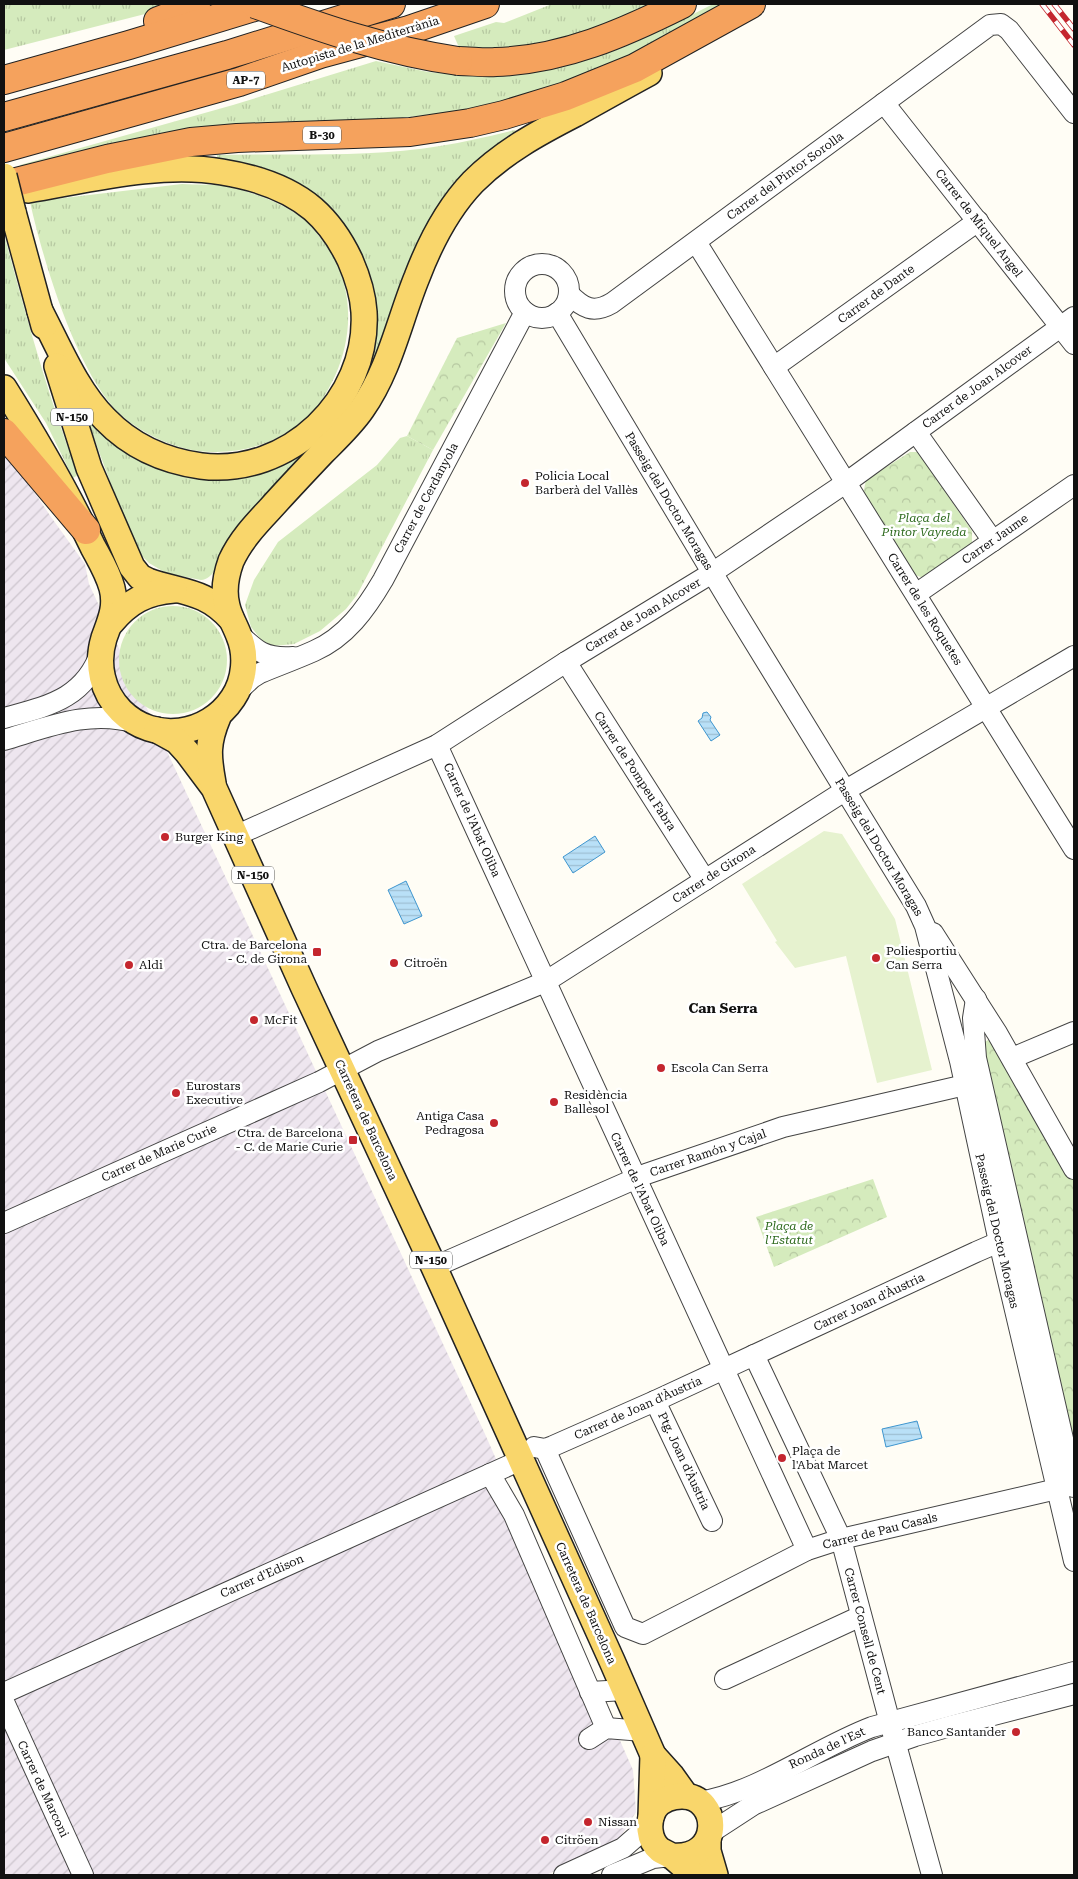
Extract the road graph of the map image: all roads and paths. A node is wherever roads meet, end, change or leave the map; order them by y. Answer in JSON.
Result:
{"nodes":[{"id":1,"x":196,"y":4,"type":"edge"},
{"id":2,"x":255,"y":4,"type":"edge"},
{"id":3,"x":264,"y":4,"type":"edge"},
{"id":4,"x":391,"y":4,"type":"edge"},
{"id":5,"x":485,"y":4,"type":"edge"},
{"id":6,"x":682,"y":4,"type":"edge"},
{"id":7,"x":751,"y":4,"type":"edge"},
{"id":8,"x":761,"y":4,"type":"edge"},
{"id":9,"x":12,"y":78,"type":"edge"},
{"id":10,"x":884,"y":103,"type":"junction"},
{"id":11,"x":1074,"y":113,"type":"edge"},
{"id":12,"x":4,"y":117,"type":"edge"},
{"id":13,"x":4,"y":148,"type":"edge"},
{"id":14,"x":4,"y":176,"type":"edge"},
{"id":15,"x":4,"y":185,"type":"edge"},
{"id":16,"x":8,"y":204,"type":"edge"},
{"id":17,"x":978,"y":221,"type":"junction"},
{"id":18,"x":696,"y":242,"type":"junction"},
{"id":19,"x":569,"y":294,"type":"junction"},
{"id":20,"x":40,"y":311,"type":"junction"},
{"id":21,"x":525,"y":312,"type":"junction"},
{"id":22,"x":557,"y":313,"type":"junction"},
{"id":23,"x":1068,"y":322,"type":"edge"},
{"id":24,"x":1074,"y":344,"type":"edge"},
{"id":25,"x":774,"y":367,"type":"junction"},
{"id":26,"x":4,"y":388,"type":"edge"},
{"id":27,"x":916,"y":432,"type":"junction"},
{"id":28,"x":4,"y":433,"type":"edge"},
{"id":29,"x":847,"y":482,"type":"junction"},
{"id":30,"x":1074,"y":485,"type":"edge"},
{"id":31,"x":86,"y":530,"type":"junction"},
{"id":32,"x":993,"y":541,"type":"junction"},
{"id":33,"x":712,"y":574,"type":"junction"},
{"id":34,"x":176,"y":589,"type":"junction"},
{"id":35,"x":916,"y":594,"type":"junction"},
{"id":36,"x":111,"y":623,"type":"junction"},
{"id":37,"x":234,"y":625,"type":"junction"},
{"id":38,"x":102,"y":650,"type":"junction"},
{"id":39,"x":1074,"y":656,"type":"edge"},
{"id":40,"x":298,"y":657,"type":"junction"},
{"id":41,"x":566,"y":662,"type":"junction"},
{"id":42,"x":237,"y":692,"type":"junction"},
{"id":43,"x":986,"y":707,"type":"junction"},
{"id":44,"x":218,"y":717,"type":"junction"},
{"id":45,"x":4,"y":718,"type":"edge"},
{"id":46,"x":148,"y":727,"type":"junction"},
{"id":47,"x":4,"y":740,"type":"edge"},
{"id":48,"x":438,"y":745,"type":"junction"},
{"id":49,"x":214,"y":788,"type":"junction"},
{"id":50,"x":846,"y":790,"type":"junction"},
{"id":51,"x":235,"y":836,"type":"junction"},
{"id":52,"x":1074,"y":849,"type":"edge"},
{"id":53,"x":705,"y":880,"type":"junction"},
{"id":54,"x":916,"y":906,"type":"junction"},
{"id":55,"x":545,"y":982,"type":"junction"},
{"id":56,"x":976,"y":999,"type":"junction"},
{"id":57,"x":997,"y":1032,"type":"junction"},
{"id":58,"x":1074,"y":1032,"type":"edge"},
{"id":59,"x":974,"y":1043,"type":"junction"},
{"id":60,"x":1012,"y":1058,"type":"junction"},
{"id":61,"x":342,"y":1070,"type":"junction"},
{"id":62,"x":965,"y":1085,"type":"junction"},
{"id":63,"x":1074,"y":1169,"type":"edge"},
{"id":64,"x":636,"y":1179,"type":"junction"},
{"id":65,"x":4,"y":1223,"type":"edge"},
{"id":66,"x":1008,"y":1241,"type":"junction"},
{"id":67,"x":434,"y":1267,"type":"junction"},
{"id":68,"x":754,"y":1355,"type":"junction"},
{"id":69,"x":723,"y":1369,"type":"junction"},
{"id":70,"x":655,"y":1401,"type":"junction"},
{"id":71,"x":549,"y":1447,"type":"junction"},
{"id":72,"x":519,"y":1456,"type":"junction"},
{"id":73,"x":490,"y":1474,"type":"junction"},
{"id":74,"x":1068,"y":1487,"type":"edge"},
{"id":75,"x":712,"y":1521,"type":"dead end"},
{"id":76,"x":842,"y":1539,"type":"junction"},
{"id":77,"x":558,"y":1541,"type":"junction"},
{"id":78,"x":807,"y":1550,"type":"junction"},
{"id":79,"x":1074,"y":1561,"type":"edge"},
{"id":80,"x":540,"y":1574,"type":"junction"},
{"id":81,"x":861,"y":1616,"type":"junction"},
{"id":82,"x":643,"y":1634,"type":"joint"},
{"id":83,"x":1074,"y":1672,"type":"edge"},
{"id":84,"x":725,"y":1679,"type":"dead end"},
{"id":85,"x":625,"y":1690,"type":"junction"},
{"id":86,"x":590,"y":1692,"type":"junction"},
{"id":87,"x":4,"y":1693,"type":"edge"},
{"id":88,"x":1074,"y":1694,"type":"edge"},
{"id":89,"x":4,"y":1702,"type":"edge"},
{"id":90,"x":890,"y":1723,"type":"junction"},
{"id":91,"x":643,"y":1731,"type":"junction"},
{"id":92,"x":896,"y":1744,"type":"junction"},
{"id":93,"x":653,"y":1755,"type":"junction"},
{"id":94,"x":693,"y":1799,"type":"junction"},
{"id":95,"x":651,"y":1818,"type":"junction"},
{"id":96,"x":709,"y":1837,"type":"junction"},
{"id":97,"x":671,"y":1856,"type":"junction"},
{"id":98,"x":83,"y":1875,"type":"edge"},
{"id":99,"x":564,"y":1875,"type":"edge"},
{"id":100,"x":612,"y":1875,"type":"edge"},
{"id":101,"x":694,"y":1875,"type":"edge"},
{"id":102,"x":715,"y":1875,"type":"edge"},
{"id":103,"x":932,"y":1875,"type":"edge"}],
"edges":[{"from":1,"to":9,"type":"highway"},
{"from":2,"to":6,"type":"highway","bridge":true},
{"from":3,"to":9,"type":"highway"},
{"from":4,"to":12,"type":"highway","number":"AP-7"},
{"from":5,"to":13,"type":"highway","name":"Autopista de la Mediterrània","number":"AP-7"},
{"from":7,"to":15,"type":"highway","number":"B-30"},
{"from":8,"to":37,"type":"main road"},
{"from":10,"to":11,"type":"street","name":"Carrer del Pintor Sorolla"},
{"from":10,"to":17,"type":"street","name":"Carrer de Miquel Angel"},
{"from":10,"to":18,"type":"street","name":"Carrer del Pintor Sorolla"},
{"from":14,"to":16,"type":"main road","number":"N-150","bridge":true},
{"from":16,"to":20,"type":"main road","number":"N-150"},
{"from":16,"to":20,"type":"main road"},
{"from":17,"to":23,"type":"street","name":"Carrer de Miquel Angel"},
{"from":17,"to":25,"type":"street","name":"Carrer de Dante"},
{"from":18,"to":19,"type":"street","name":"Carrer del Pintor Sorolla"},
{"from":18,"to":25,"type":"street","name":"Carrer de les Roquetes"},
{"from":19,"to":21,"type":"street"},
{"from":19,"to":22,"type":"street"},
{"from":20,"to":34,"type":"main road","number":"N-150"},
{"from":21,"to":22,"type":"street"},
{"from":21,"to":40,"type":"street","name":"Carrer de Cerdanyola"},
{"from":22,"to":33,"type":"street","name":"Passeig del Doctor Moragas"},
{"from":23,"to":24,"type":"street","name":"Carrer de Miquel Angel"},
{"from":23,"to":27,"type":"street","name":"Carrer de Joan Alcover"},
{"from":25,"to":29,"type":"street","name":"Carrer de les Roquetes"},
{"from":26,"to":31,"type":"main road","number":"N-150"},
{"from":27,"to":29,"type":"street","name":"Carrer de Joan Alcover"},
{"from":27,"to":32,"type":"street"},
{"from":28,"to":31,"type":"highway"},
{"from":29,"to":33,"type":"street","name":"Carrer de Joan Alcover"},
{"from":29,"to":35,"type":"street","name":"Carrer de les Roquetes"},
{"from":30,"to":32,"type":"street","name":"Carrer Jaume"},
{"from":31,"to":36,"type":"main road","number":"N-150"},
{"from":32,"to":35,"type":"street","name":"Carrer Jaume"},
{"from":33,"to":41,"type":"street","name":"Carrer de Joan Alcover"},
{"from":33,"to":50,"type":"street","name":"Passeig del Doctor Moragas"},
{"from":34,"to":36,"type":"main road","number":"N-150"},
{"from":34,"to":37,"type":"main road","number":"N-150"},
{"from":35,"to":43,"type":"street","name":"Carrer de les Roquetes"},
{"from":36,"to":38,"type":"main road","number":"N-150"},
{"from":37,"to":40,"type":"street","name":"Carrer de Cerdanyola"},
{"from":37,"to":42,"type":"main road","number":"N-150"},
{"from":38,"to":45,"type":"street"},
{"from":38,"to":46,"type":"main road","number":"N-150"},
{"from":39,"to":43,"type":"street","name":"Carrer de Girona"},
{"from":40,"to":42,"type":"street","name":"Carrer de Cerdanyola"},
{"from":41,"to":48,"type":"street","name":"Carrer de Joan Alcover"},
{"from":41,"to":53,"type":"street","name":"Carrer de Pompeu Fabra"},
{"from":42,"to":44,"type":"main road","number":"N-150"},
{"from":43,"to":50,"type":"street","name":"Carrer de Girona"},
{"from":43,"to":52,"type":"street","name":"Carrer de les Roquetes"},
{"from":44,"to":46,"type":"main road","number":"N-150"},
{"from":44,"to":49,"type":"main road","number":"N-150"},
{"from":46,"to":47,"type":"street"},
{"from":46,"to":49,"type":"main road","number":"N-150"},
{"from":48,"to":51,"type":"street","name":"Carrer de Joan Alcover"},
{"from":48,"to":55,"type":"street","name":"Carrer de l'Abat Oliba"},
{"from":49,"to":51,"type":"main road","name":"Carretera de Barcelona","number":"N-150"},
{"from":50,"to":53,"type":"street","name":"Carrer de Girona"},
{"from":50,"to":54,"type":"street","name":"Passeig del Doctor Moragas"},
{"from":51,"to":61,"type":"main road","name":"Carretera de Barcelona","number":"N-150"},
{"from":53,"to":55,"type":"street","name":"Carrer de Girona"},
{"from":54,"to":56,"type":"street"},
{"from":54,"to":62,"type":"street","name":"Passeig del Doctor Moragas"},
{"from":55,"to":61,"type":"street","name":"Carrer de Girona"},
{"from":55,"to":64,"type":"street","name":"Carrer de l'Abat Oliba"},
{"from":56,"to":57,"type":"street"},
{"from":56,"to":59,"type":"street","name":"Passeig del Doctor Moragas"},
{"from":57,"to":59,"type":"street"},
{"from":57,"to":60,"type":"street"},
{"from":58,"to":60,"type":"street"},
{"from":59,"to":66,"type":"street","name":"Passeig del Doctor Moragas"},
{"from":60,"to":63,"type":"street"},
{"from":61,"to":65,"type":"street","name":"Carrer de Marie Curie"},
{"from":61,"to":67,"type":"main road","name":"Carretera de Barcelona","number":"N-150"},
{"from":62,"to":64,"type":"street","name":"Carrer Ramón y Cajal"},
{"from":62,"to":66,"type":"street","name":"Passeig del Doctor Moragas"},
{"from":64,"to":67,"type":"street","name":"Carrer Ramón y Cajal"},
{"from":64,"to":69,"type":"street","name":"Carrer de l'Abat Oliba"},
{"from":66,"to":68,"type":"street","name":"Carrer Joan d'Àustria"},
{"from":66,"to":74,"type":"street","name":"Passeig del Doctor Moragas"},
{"from":67,"to":72,"type":"main road","name":"Carretera de Barcelona","number":"N-150"},
{"from":68,"to":69,"type":"street","name":"Carrer Joan d'Àustria"},
{"from":68,"to":76,"type":"street"},
{"from":69,"to":70,"type":"street","name":"Carrer de Joan d'Àustria"},
{"from":69,"to":78,"type":"street","name":"Carrer de l'Abat Oliba"},
{"from":70,"to":71,"type":"street","name":"Carrer de Joan d'Àustria"},
{"from":70,"to":75,"type":"street","name":"Ptg. Joan d'Àustria"},
{"from":71,"to":72,"type":"street"},
{"from":71,"to":82,"type":"street","name":"Carretera de Barcelona"},
{"from":72,"to":73,"type":"street","name":"Carrer d'Edison"},
{"from":72,"to":77,"type":"main road","name":"Carretera de Barcelona","number":"N-150"},
{"from":73,"to":80,"type":"street"},
{"from":73,"to":87,"type":"street","name":"Carrer d'Edison"},
{"from":74,"to":76,"type":"street","name":"Carrer de Pau Casals"},
{"from":74,"to":79,"type":"street","name":"Passeig del Doctor Moragas"},
{"from":76,"to":78,"type":"street","name":"Carrer de Pau Casals"},
{"from":76,"to":81,"type":"street","name":"Carrer Consell de Cent"},
{"from":77,"to":80,"type":"street"},
{"from":77,"to":85,"type":"main road","name":"Carretera de Barcelona","number":"N-150"},
{"from":78,"to":82,"type":"street","name":"Carrer de Pau Casals"},
{"from":80,"to":86,"type":"street"},
{"from":81,"to":84,"type":"street"},
{"from":81,"to":90,"type":"street","name":"Carrer Consell de Cent"},
{"from":83,"to":90,"type":"street","name":"Ronda de l'Est"},
{"from":85,"to":86,"type":"street"},
{"from":85,"to":91,"type":"main road","name":"Carretera de Barcelona","number":"N-150"},
{"from":86,"to":91,"type":"street"},
{"from":88,"to":92,"type":"street","name":"Ronda de l'Est"},
{"from":89,"to":98,"type":"street","name":"Carrer de Marconi"},
{"from":90,"to":92,"type":"street","name":"Carrer Consell de Cent"},
{"from":90,"to":94,"type":"street","name":"Ronda de l'Est"},
{"from":91,"to":93,"type":"main road","name":"Carretera de Barcelona","number":"N-150"},
{"from":92,"to":96,"type":"street","name":"Ronda de l'Est"},
{"from":92,"to":103,"type":"street","name":"Carrer Consell de Cent"},
{"from":93,"to":94,"type":"main road","name":"Carretera de Barcelona","number":"N-150"},
{"from":93,"to":95,"type":"main road","name":"Carretera de Barcelona","number":"N-150"},
{"from":94,"to":95,"type":"main road"},
{"from":94,"to":96,"type":"main road","number":"N-150"},
{"from":95,"to":97,"type":"main road","number":"N-150"},
{"from":95,"to":99,"type":"street"},
{"from":96,"to":97,"type":"main road"},
{"from":96,"to":102,"type":"main road","number":"N-150"},
{"from":97,"to":100,"type":"street"},
{"from":97,"to":101,"type":"main road","number":"N-150"}]}
